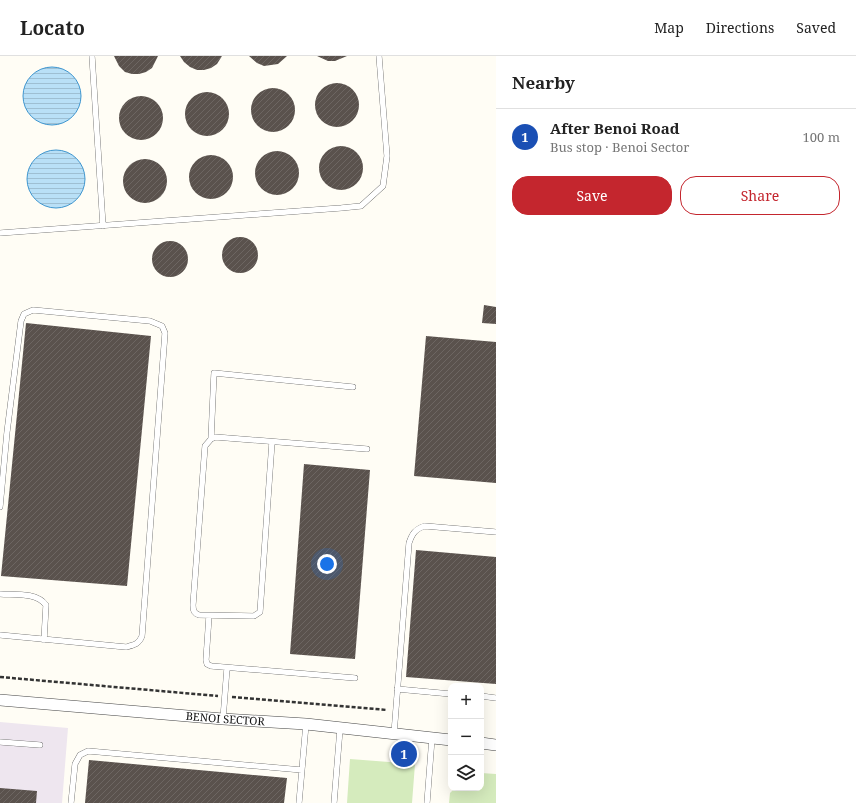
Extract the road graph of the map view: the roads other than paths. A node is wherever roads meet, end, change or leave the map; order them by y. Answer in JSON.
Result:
{"nodes":[{"id":1,"x":92,"y":56,"type":"edge"},
{"id":2,"x":379,"y":56,"type":"edge"},
{"id":3,"x":103,"y":226,"type":"junction"},
{"id":4,"x":0,"y":233,"type":"edge"},
{"id":5,"x":353,"y":387,"type":"dead end"},
{"id":6,"x":211,"y":439,"type":"junction"},
{"id":7,"x":272,"y":442,"type":"junction"},
{"id":8,"x":367,"y":449,"type":"dead end"},
{"id":9,"x":0,"y":507,"type":"edge"},
{"id":10,"x":496,"y":532,"type":"edge"},
{"id":11,"x":0,"y":594,"type":"edge"},
{"id":12,"x":209,"y":616,"type":"junction"},
{"id":13,"x":0,"y":635,"type":"edge"},
{"id":14,"x":44,"y":640,"type":"junction"},
{"id":15,"x":227,"y":668,"type":"junction"},
{"id":16,"x":355,"y":678,"type":"dead end"},
{"id":17,"x":397,"y":689,"type":"junction"},
{"id":18,"x":448,"y":694,"type":"edge"},
{"id":19,"x":484,"y":696,"type":"edge"},
{"id":20,"x":496,"y":698,"type":"edge"},
{"id":21,"x":0,"y":700,"type":"edge"},
{"id":22,"x":223,"y":719,"type":"junction"},
{"id":23,"x":306,"y":724,"type":"junction"},
{"id":24,"x":340,"y":728,"type":"junction"},
{"id":25,"x":394,"y":734,"type":"junction"},
{"id":26,"x":432,"y":738,"type":"junction"},
{"id":27,"x":448,"y":740,"type":"edge"},
{"id":28,"x":0,"y":742,"type":"edge"},
{"id":29,"x":484,"y":743,"type":"edge"},
{"id":30,"x":40,"y":745,"type":"dead end"},
{"id":31,"x":496,"y":745,"type":"edge"},
{"id":32,"x":302,"y":770,"type":"junction"},
{"id":33,"x":71,"y":803,"type":"edge"},
{"id":34,"x":299,"y":803,"type":"edge"},
{"id":35,"x":334,"y":803,"type":"edge"},
{"id":36,"x":427,"y":803,"type":"edge"}],
"edges":[{"from":1,"to":3,"type":"lane"},
{"from":2,"to":3,"type":"lane"},
{"from":3,"to":4,"type":"lane"},
{"from":5,"to":6,"type":"lane"},
{"from":6,"to":7,"type":"lane"},
{"from":6,"to":12,"type":"lane"},
{"from":7,"to":8,"type":"lane"},
{"from":7,"to":12,"type":"lane"},
{"from":9,"to":14,"type":"lane"},
{"from":10,"to":17,"type":"lane"},
{"from":11,"to":14,"type":"lane"},
{"from":12,"to":15,"type":"lane"},
{"from":13,"to":14,"type":"lane"},
{"from":15,"to":16,"type":"lane"},
{"from":15,"to":22,"type":"lane"},
{"from":17,"to":18,"type":"lane"},
{"from":17,"to":25,"type":"lane"},
{"from":19,"to":20,"type":"lane"},
{"from":21,"to":22,"type":"street","name":"BENOI SECTOR"},
{"from":22,"to":23,"type":"street","name":"BENOI SECTOR"},
{"from":23,"to":24,"type":"street","name":"BENOI SECTOR"},
{"from":23,"to":32,"type":"lane"},
{"from":24,"to":25,"type":"street","name":"BENOI SECTOR"},
{"from":24,"to":35,"type":"lane"},
{"from":25,"to":26,"type":"street","name":"BENOI SECTOR"},
{"from":26,"to":27,"type":"street","name":"BENOI SECTOR"},
{"from":26,"to":36,"type":"lane"},
{"from":28,"to":30,"type":"lane"},
{"from":29,"to":31,"type":"street"},
{"from":32,"to":33,"type":"lane"},
{"from":32,"to":34,"type":"lane"}]}
